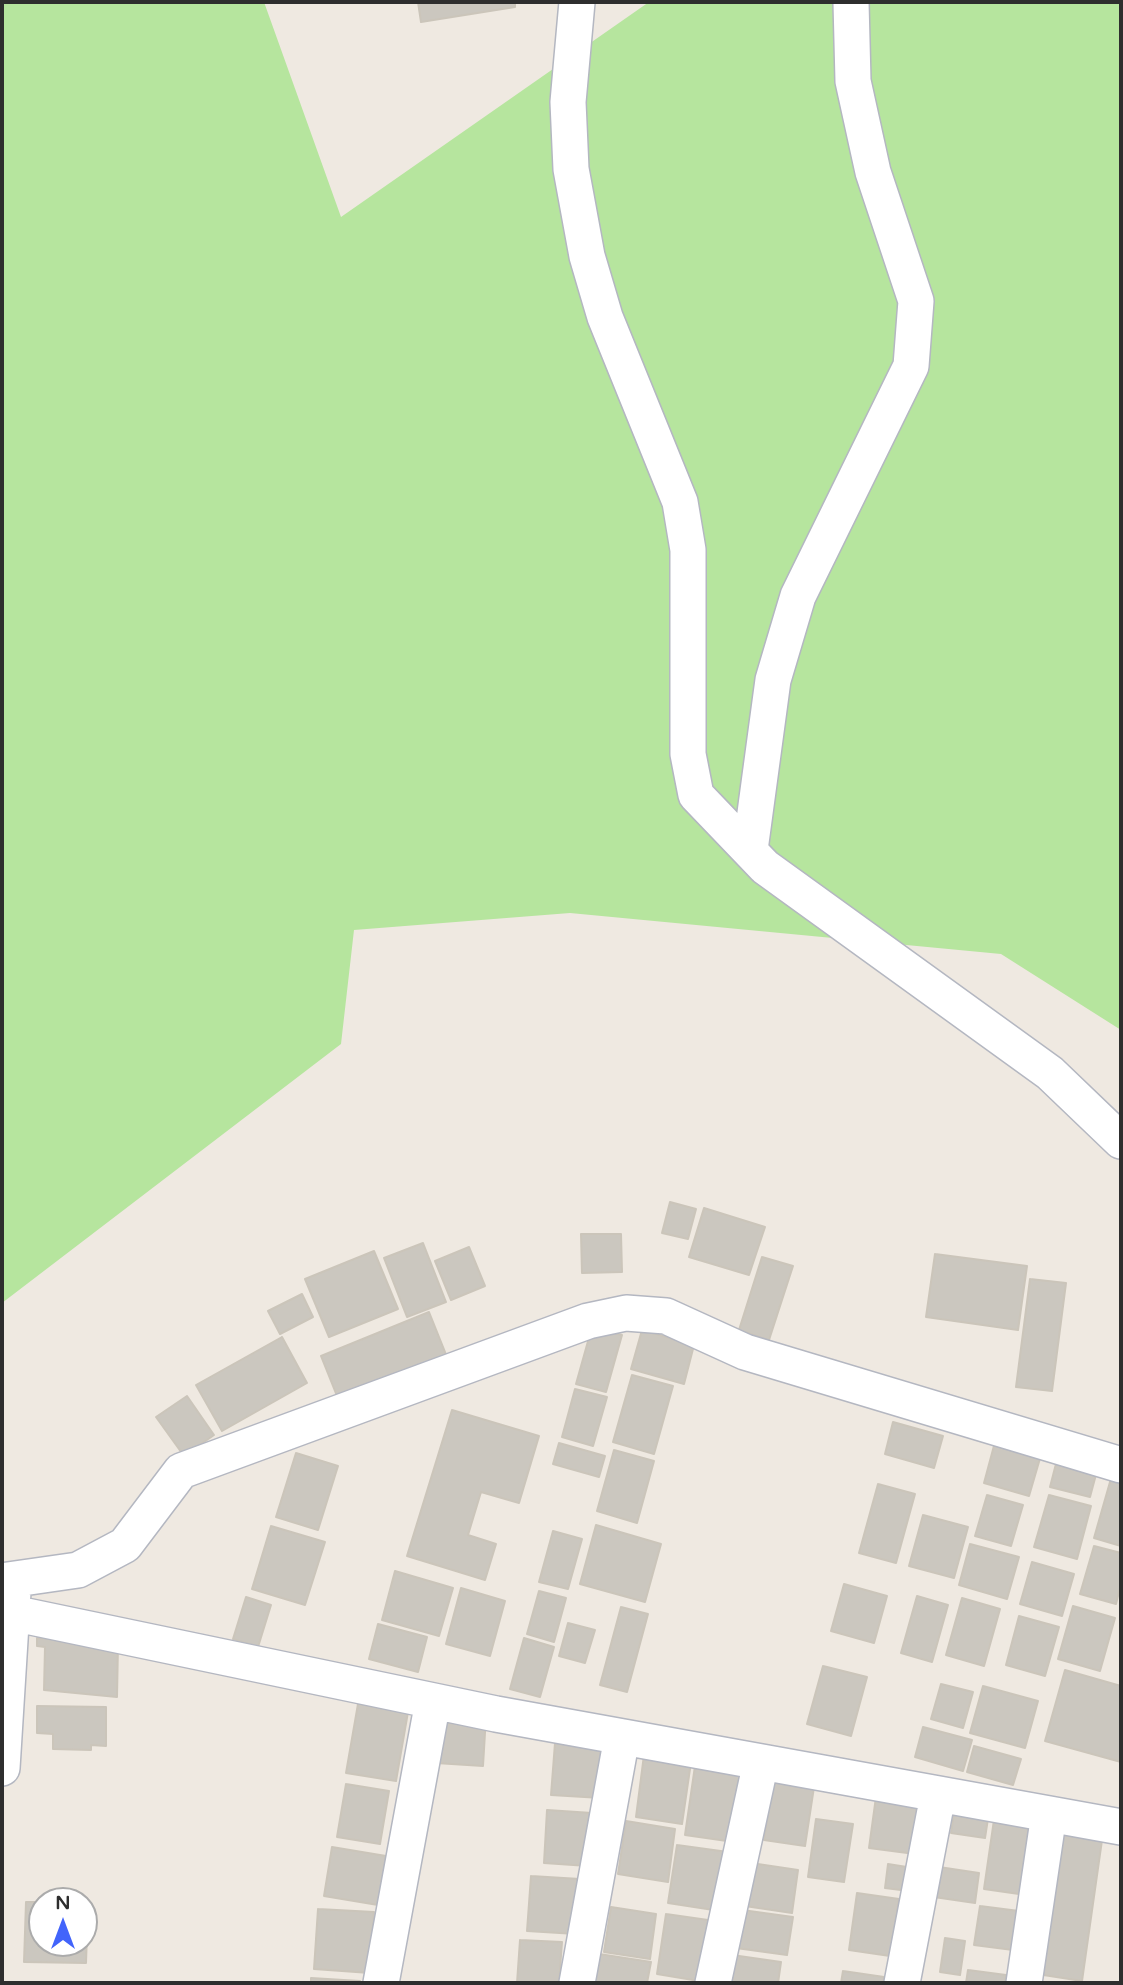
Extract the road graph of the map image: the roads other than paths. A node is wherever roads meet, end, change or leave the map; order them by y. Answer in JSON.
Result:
{"nodes":[{"id":1,"x":577,"y":2,"type":"edge"},
{"id":2,"x":850,"y":2,"type":"edge"},
{"id":3,"x":750,"y":850,"type":"junction"},
{"id":4,"x":1121,"y":1141,"type":"edge"},
{"id":5,"x":1121,"y":1465,"type":"edge"},
{"id":6,"x":9,"y":1592,"type":"edge"},
{"id":7,"x":433,"y":1701,"type":"junction"},
{"id":8,"x":622,"y":1737,"type":"junction"},
{"id":9,"x":761,"y":1762,"type":"junction"},
{"id":10,"x":2,"y":1768,"type":"edge"},
{"id":11,"x":938,"y":1795,"type":"junction"},
{"id":12,"x":1049,"y":1814,"type":"junction"},
{"id":13,"x":1121,"y":1827,"type":"edge"},
{"id":14,"x":381,"y":1983,"type":"edge"},
{"id":15,"x":577,"y":1983,"type":"edge"},
{"id":16,"x":713,"y":1983,"type":"edge"},
{"id":17,"x":902,"y":1983,"type":"edge"},
{"id":18,"x":1024,"y":1983,"type":"edge"}],
"edges":[{"from":1,"to":3,"type":"street"},
{"from":2,"to":3,"type":"street"},
{"from":3,"to":4,"type":"street"},
{"from":5,"to":6,"type":"street"},
{"from":6,"to":7,"type":"street"},
{"from":6,"to":10,"type":"street"},
{"from":7,"to":8,"type":"street"},
{"from":7,"to":14,"type":"street"},
{"from":8,"to":9,"type":"street"},
{"from":8,"to":15,"type":"street"},
{"from":9,"to":11,"type":"street"},
{"from":9,"to":16,"type":"street"},
{"from":11,"to":12,"type":"street"},
{"from":11,"to":17,"type":"street"},
{"from":12,"to":13,"type":"street"},
{"from":12,"to":18,"type":"street"}]}
